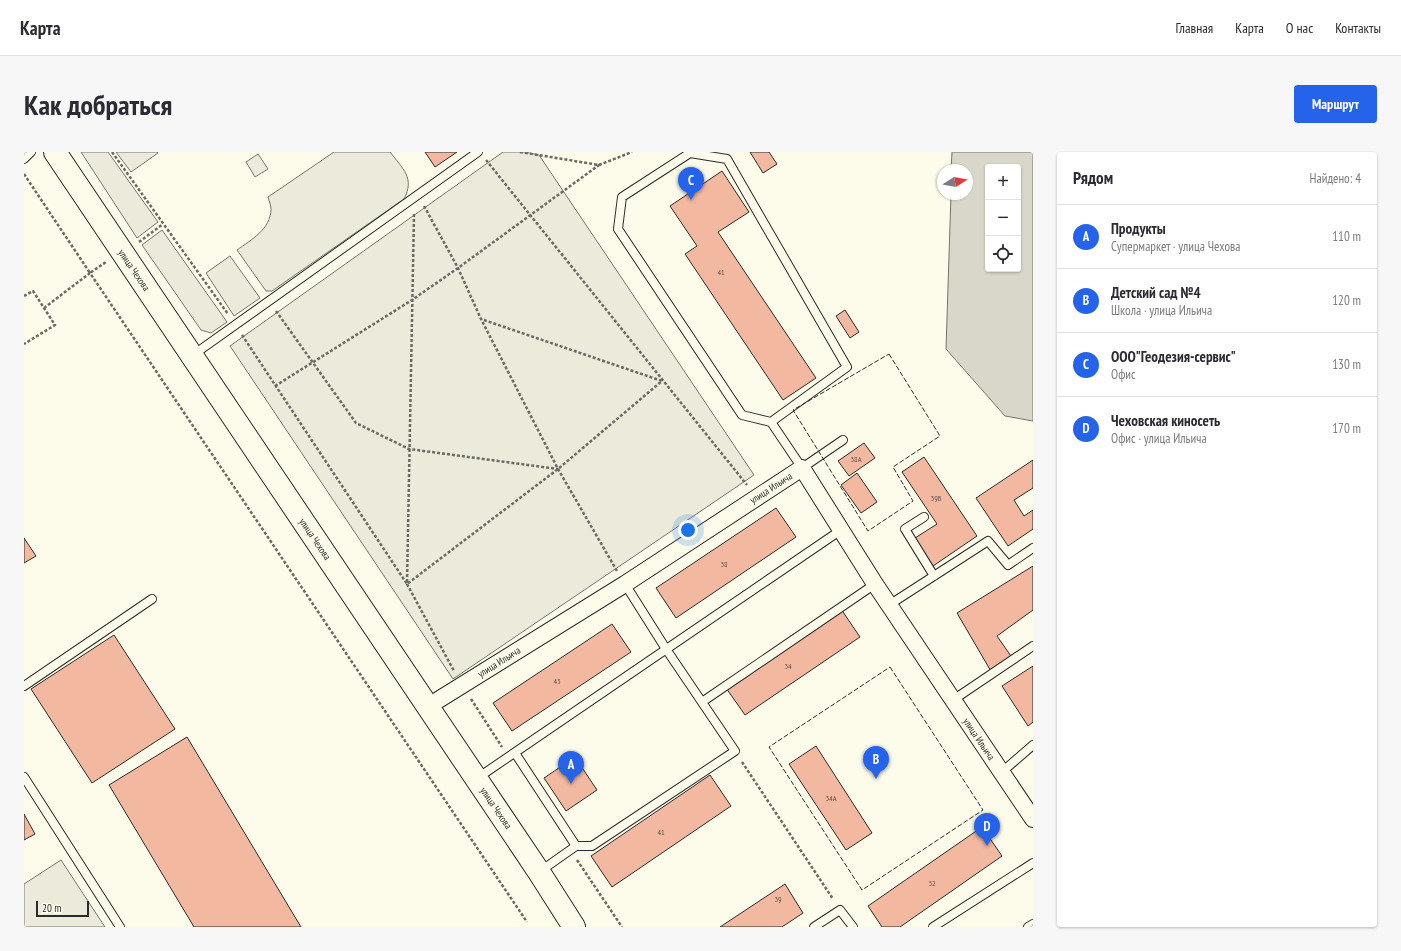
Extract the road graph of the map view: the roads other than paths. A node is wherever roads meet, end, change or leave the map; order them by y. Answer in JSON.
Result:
{"nodes":[{"id":1,"x":30,"y":152,"type":"edge"},
{"id":2,"x":55,"y":152,"type":"edge"},
{"id":3,"x":481,"y":155,"type":"edge"},
{"id":4,"x":24,"y":159,"type":"edge"},
{"id":5,"x":192,"y":356,"type":"junction"},
{"id":6,"x":771,"y":422,"type":"junction"},
{"id":7,"x":843,"y":440,"type":"dead end"},
{"id":8,"x":802,"y":468,"type":"junction"},
{"id":9,"x":924,"y":517,"type":"dead end"},
{"id":10,"x":841,"y":530,"type":"junction"},
{"id":11,"x":1033,"y":548,"type":"edge"},
{"id":12,"x":934,"y":576,"type":"junction"},
{"id":13,"x":625,"y":584,"type":"junction"},
{"id":14,"x":875,"y":584,"type":"junction"},
{"id":15,"x":152,"y":599,"type":"dead end"},
{"id":16,"x":889,"y":605,"type":"junction"},
{"id":17,"x":1033,"y":646,"type":"edge"},
{"id":18,"x":666,"y":649,"type":"junction"},
{"id":19,"x":24,"y":686,"type":"edge"},
{"id":20,"x":953,"y":700,"type":"junction"},
{"id":21,"x":702,"y":702,"type":"junction"},
{"id":22,"x":427,"y":707,"type":"junction"},
{"id":23,"x":1033,"y":745,"type":"edge"},
{"id":24,"x":511,"y":755,"type":"junction"},
{"id":25,"x":1002,"y":772,"type":"junction"},
{"id":26,"x":24,"y":777,"type":"edge"},
{"id":27,"x":476,"y":779,"type":"junction"},
{"id":28,"x":1033,"y":819,"type":"edge"},
{"id":29,"x":573,"y":848,"type":"junction"},
{"id":30,"x":1033,"y":863,"type":"edge"},
{"id":31,"x":539,"y":872,"type":"junction"},
{"id":32,"x":1033,"y":924,"type":"edge"},
{"id":33,"x":120,"y":927,"type":"edge"},
{"id":34,"x":574,"y":927,"type":"edge"},
{"id":35,"x":814,"y":927,"type":"edge"},
{"id":36,"x":853,"y":927,"type":"edge"},
{"id":37,"x":933,"y":927,"type":"edge"},
{"id":38,"x":1028,"y":927,"type":"edge"}],
"edges":[{"from":1,"to":4,"type":"lane"},
{"from":2,"to":5,"type":"main road","name":"улица Чехова"},
{"from":3,"to":5,"type":"lane"},
{"from":5,"to":22,"type":"main road","name":"улица Чехова"},
{"from":6,"to":6,"type":"lane"},
{"from":6,"to":8,"type":"lane"},
{"from":7,"to":8,"type":"lane"},
{"from":8,"to":10,"type":"street","name":"улица Ильича"},
{"from":8,"to":13,"type":"street","name":"улица Ильича"},
{"from":9,"to":12,"type":"lane"},
{"from":10,"to":14,"type":"street","name":"улица Ильича"},
{"from":10,"to":18,"type":"lane"},
{"from":11,"to":12,"type":"lane"},
{"from":12,"to":16,"type":"lane"},
{"from":13,"to":18,"type":"lane"},
{"from":13,"to":22,"type":"street","name":"улица Ильича"},
{"from":14,"to":16,"type":"street","name":"улица Ильича"},
{"from":14,"to":21,"type":"lane"},
{"from":15,"to":19,"type":"lane"},
{"from":16,"to":20,"type":"street","name":"улица Ильича"},
{"from":17,"to":20,"type":"lane"},
{"from":18,"to":21,"type":"lane"},
{"from":18,"to":24,"type":"lane"},
{"from":20,"to":25,"type":"street","name":"улица Ильича"},
{"from":21,"to":29,"type":"lane"},
{"from":22,"to":27,"type":"main road","name":"улица Чехова"},
{"from":23,"to":25,"type":"lane"},
{"from":24,"to":27,"type":"lane"},
{"from":24,"to":29,"type":"lane"},
{"from":25,"to":28,"type":"street","name":"улица Ильича"},
{"from":26,"to":33,"type":"lane"},
{"from":27,"to":31,"type":"main road","name":"улица Чехова"},
{"from":29,"to":31,"type":"lane"},
{"from":30,"to":37,"type":"lane"},
{"from":31,"to":34,"type":"main road","name":"улица Чехова"},
{"from":32,"to":38,"type":"lane"},
{"from":35,"to":36,"type":"lane"}]}
